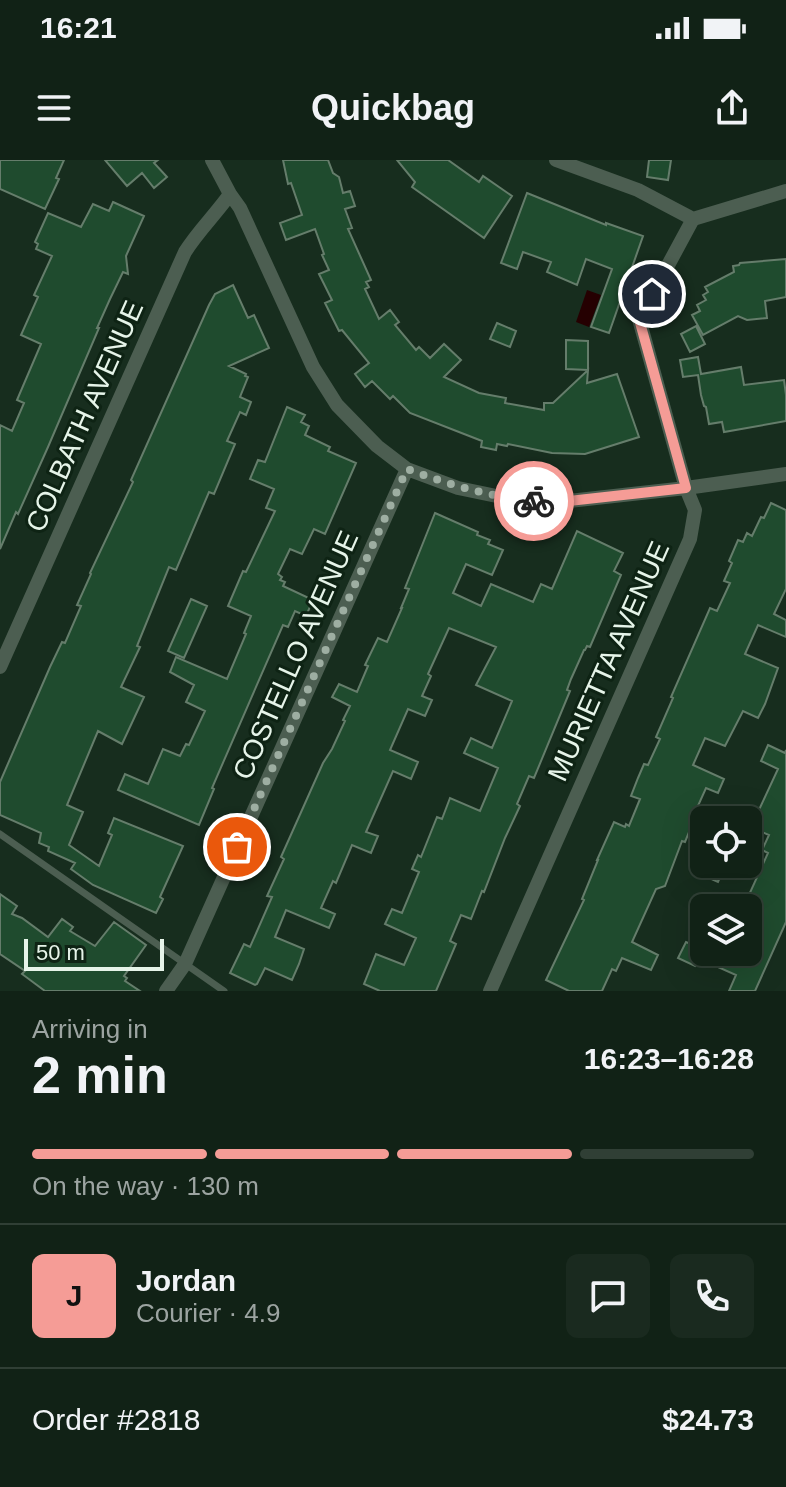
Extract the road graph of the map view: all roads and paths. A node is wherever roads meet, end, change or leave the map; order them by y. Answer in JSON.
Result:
{"nodes":[{"id":1,"x":212,"y":160,"type":"edge"},
{"id":2,"x":556,"y":160,"type":"edge"},
{"id":3,"x":786,"y":191,"type":"edge"},
{"id":4,"x":230,"y":194,"type":"junction"},
{"id":5,"x":693,"y":219,"type":"junction"},
{"id":6,"x":407,"y":469,"type":"junction"},
{"id":7,"x":786,"y":474,"type":"edge"},
{"id":8,"x":686,"y":488,"type":"junction"},
{"id":9,"x":0,"y":667,"type":"edge"},
{"id":10,"x":0,"y":834,"type":"edge"},
{"id":11,"x":185,"y":964,"type":"junction"},
{"id":12,"x":166,"y":991,"type":"edge"},
{"id":13,"x":224,"y":991,"type":"edge"},
{"id":14,"x":490,"y":991,"type":"edge"}],
"edges":[{"from":1,"to":4,"type":"street"},
{"from":2,"to":5,"type":"street"},
{"from":3,"to":5,"type":"street"},
{"from":4,"to":6,"type":"street"},
{"from":4,"to":9,"type":"street","name":"COLBATH AVENUE"},
{"from":5,"to":8,"type":"street","name":"MURIETTA AVENUE"},
{"from":6,"to":8,"type":"street"},
{"from":6,"to":11,"type":"street","name":"COSTELLO AVENUE"},
{"from":7,"to":8,"type":"street"},
{"from":8,"to":14,"type":"street","name":"MURIETTA AVENUE"},
{"from":10,"to":11,"type":"lane"},
{"from":11,"to":12,"type":"street","name":"COSTELLO AVENUE"},
{"from":11,"to":13,"type":"lane"}]}
